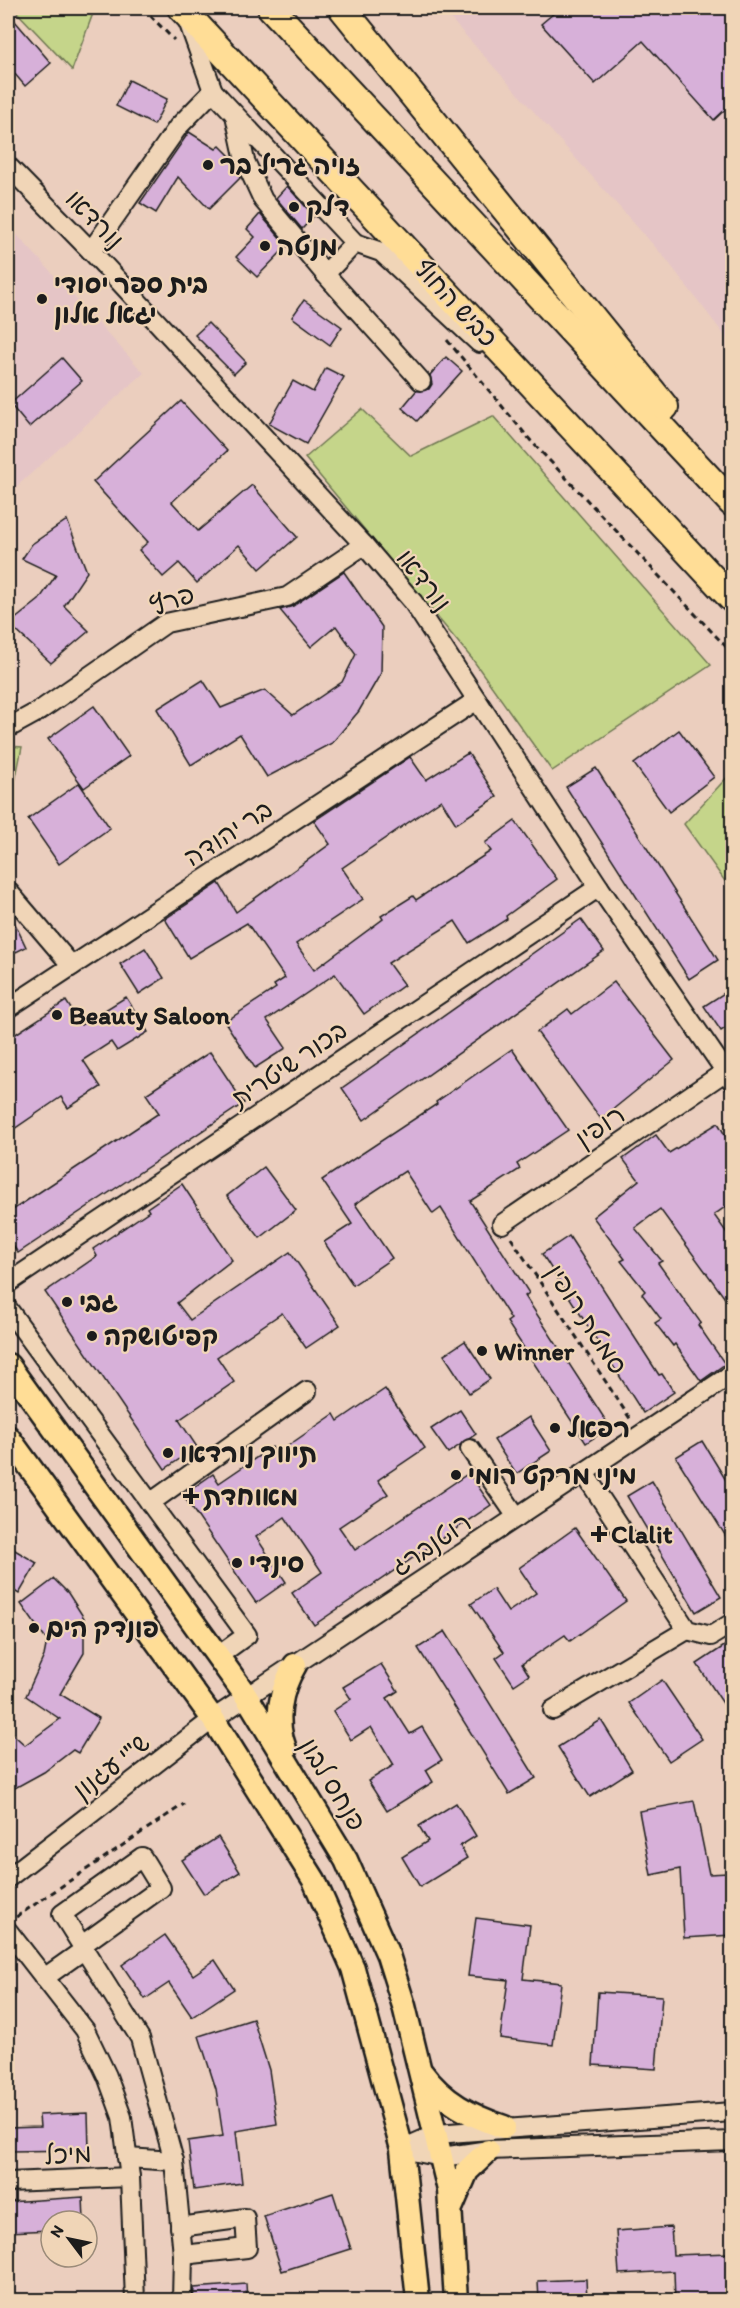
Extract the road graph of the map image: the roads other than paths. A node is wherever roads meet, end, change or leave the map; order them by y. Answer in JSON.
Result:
{"nodes":[{"id":1,"x":271,"y":8,"type":"edge"},
{"id":2,"x":342,"y":8,"type":"edge"},
{"id":3,"x":183,"y":10,"type":"edge"},
{"id":4,"x":213,"y":91,"type":"junction"},
{"id":5,"x":234,"y":114,"type":"junction"},
{"id":6,"x":8,"y":165,"type":"edge"},
{"id":7,"x":355,"y":243,"type":"junction"},
{"id":8,"x":91,"y":251,"type":"junction"},
{"id":9,"x":325,"y":274,"type":"junction"},
{"id":10,"x":421,"y":381,"type":"dead end"},
{"id":11,"x":599,"y":456,"type":"junction"},
{"id":12,"x":732,"y":492,"type":"edge"},
{"id":13,"x":732,"y":503,"type":"edge"},
{"id":14,"x":364,"y":545,"type":"junction"},
{"id":15,"x":732,"y":599,"type":"edge"},
{"id":16,"x":477,"y":700,"type":"junction"},
{"id":17,"x":8,"y":728,"type":"edge"},
{"id":18,"x":599,"y":886,"type":"junction"},
{"id":19,"x":8,"y":891,"type":"edge"},
{"id":20,"x":72,"y":966,"type":"junction"},
{"id":21,"x":8,"y":1008,"type":"edge"},
{"id":22,"x":729,"y":1076,"type":"edge"},
{"id":23,"x":502,"y":1224,"type":"road end"},
{"id":24,"x":8,"y":1283,"type":"edge"},
{"id":25,"x":8,"y":1309,"type":"edge"},
{"id":26,"x":8,"y":1365,"type":"edge"},
{"id":27,"x":732,"y":1374,"type":"edge"},
{"id":28,"x":307,"y":1391,"type":"dead end"},
{"id":29,"x":8,"y":1437,"type":"edge"},
{"id":30,"x":470,"y":1449,"type":"dead end"},
{"id":31,"x":584,"y":1473,"type":"junction"},
{"id":32,"x":150,"y":1503,"type":"junction"},
{"id":33,"x":517,"y":1517,"type":"junction"},
{"id":34,"x":732,"y":1623,"type":"edge"},
{"id":35,"x":687,"y":1630,"type":"junction"},
{"id":36,"x":218,"y":1656,"type":"junction"},
{"id":37,"x":294,"y":1665,"type":"junction"},
{"id":38,"x":247,"y":1697,"type":"junction"},
{"id":39,"x":553,"y":1710,"type":"dead end"},
{"id":40,"x":213,"y":1719,"type":"junction"},
{"id":41,"x":296,"y":1778,"type":"junction"},
{"id":42,"x":8,"y":1878,"type":"edge"},
{"id":43,"x":8,"y":1931,"type":"edge"},
{"id":44,"x":83,"y":1947,"type":"junction"},
{"id":45,"x":44,"y":1978,"type":"junction"},
{"id":46,"x":419,"y":2070,"type":"junction"},
{"id":47,"x":732,"y":2112,"type":"edge"},
{"id":48,"x":560,"y":2126,"type":"junction"},
{"id":49,"x":504,"y":2127,"type":"junction"},
{"id":50,"x":436,"y":2134,"type":"junction"},
{"id":51,"x":732,"y":2141,"type":"edge"},
{"id":52,"x":562,"y":2148,"type":"junction"},
{"id":53,"x":402,"y":2149,"type":"junction"},
{"id":54,"x":488,"y":2151,"type":"junction"},
{"id":55,"x":442,"y":2157,"type":"junction"},
{"id":56,"x":174,"y":2161,"type":"junction"},
{"id":57,"x":128,"y":2167,"type":"junction"},
{"id":58,"x":8,"y":2182,"type":"edge"},
{"id":59,"x":450,"y":2210,"type":"junction"},
{"id":60,"x":180,"y":2227,"type":"junction"},
{"id":61,"x":183,"y":2255,"type":"junction"},
{"id":62,"x":135,"y":2301,"type":"edge"},
{"id":63,"x":182,"y":2301,"type":"edge"},
{"id":64,"x":418,"y":2301,"type":"edge"},
{"id":65,"x":456,"y":2301,"type":"edge"}],
"edges":[{"from":1,"to":13,"type":"highway"},
{"from":2,"to":12,"type":"highway"},
{"from":3,"to":4,"type":"street"},
{"from":3,"to":11,"type":"highway","name":"כביש החוף"},
{"from":4,"to":5,"type":"street"},
{"from":4,"to":8,"type":"street"},
{"from":5,"to":7,"type":"street"},
{"from":5,"to":9,"type":"street"},
{"from":6,"to":8,"type":"street","name":"נורדאו"},
{"from":7,"to":9,"type":"street"},
{"from":7,"to":11,"type":"street"},
{"from":8,"to":14,"type":"street","name":"נורדאו"},
{"from":9,"to":10,"type":"street"},
{"from":11,"to":15,"type":"highway","name":"כביש החוף"},
{"from":14,"to":16,"type":"street","name":"נורדאו"},
{"from":14,"to":17,"type":"street","name":"פרץ"},
{"from":16,"to":18,"type":"street","name":"נורדאו"},
{"from":16,"to":20,"type":"street","name":"בר יהודה"},
{"from":18,"to":22,"type":"street","name":"נורדאו"},
{"from":18,"to":24,"type":"street","name":"בכור שיטרית"},
{"from":19,"to":20,"type":"street"},
{"from":20,"to":21,"type":"street","name":"בר יהודה"},
{"from":22,"to":23,"type":"street","name":"רופין"},
{"from":25,"to":32,"type":"street"},
{"from":26,"to":36,"type":"main road","name":"פנחס לבון"},
{"from":27,"to":31,"type":"street","name":"רוטנברג"},
{"from":28,"to":32,"type":"street"},
{"from":29,"to":40,"type":"main road"},
{"from":30,"to":33,"type":"street"},
{"from":31,"to":33,"type":"street","name":"רוטנברג"},
{"from":31,"to":35,"type":"street"},
{"from":32,"to":36,"type":"street"},
{"from":33,"to":37,"type":"street","name":"רוטנברג"},
{"from":34,"to":35,"type":"street"},
{"from":35,"to":39,"type":"street"},
{"from":36,"to":38,"type":"main road","name":"פנחס לבון"},
{"from":37,"to":38,"type":"street","name":"רוטנברג"},
{"from":37,"to":41,"type":"main road"},
{"from":38,"to":40,"type":"street","name":"ש\"י עגנון"},
{"from":38,"to":41,"type":"main road","name":"פנחס לבון"},
{"from":40,"to":42,"type":"street","name":"ש\"י עגנון"},
{"from":40,"to":53,"type":"main road"},
{"from":41,"to":46,"type":"main road","name":"פנחס לבון"},
{"from":43,"to":45,"type":"street"},
{"from":44,"to":44,"type":"street"},
{"from":44,"to":45,"type":"street"},
{"from":44,"to":56,"type":"street"},
{"from":45,"to":57,"type":"street"},
{"from":46,"to":49,"type":"main road"},
{"from":46,"to":50,"type":"main road","name":"פנחס לבון"},
{"from":47,"to":48,"type":"street"},
{"from":48,"to":49,"type":"street"},
{"from":48,"to":52,"type":"street"},
{"from":49,"to":50,"type":"street"},
{"from":50,"to":53,"type":"street"},
{"from":50,"to":55,"type":"main road","name":"פנחס לבון"},
{"from":51,"to":52,"type":"street"},
{"from":52,"to":54,"type":"street"},
{"from":53,"to":55,"type":"street"},
{"from":53,"to":64,"type":"main road"},
{"from":54,"to":55,"type":"street"},
{"from":54,"to":59,"type":"main road"},
{"from":55,"to":59,"type":"main road","name":"פנחס לבון"},
{"from":56,"to":57,"type":"street","name":"מיכל"},
{"from":56,"to":60,"type":"street"},
{"from":57,"to":58,"type":"street","name":"מיכל"},
{"from":57,"to":62,"type":"street"},
{"from":59,"to":65,"type":"main road","name":"פנחס לבון"},
{"from":60,"to":61,"type":"street"},
{"from":60,"to":61,"type":"street"},
{"from":61,"to":63,"type":"street"}]}
